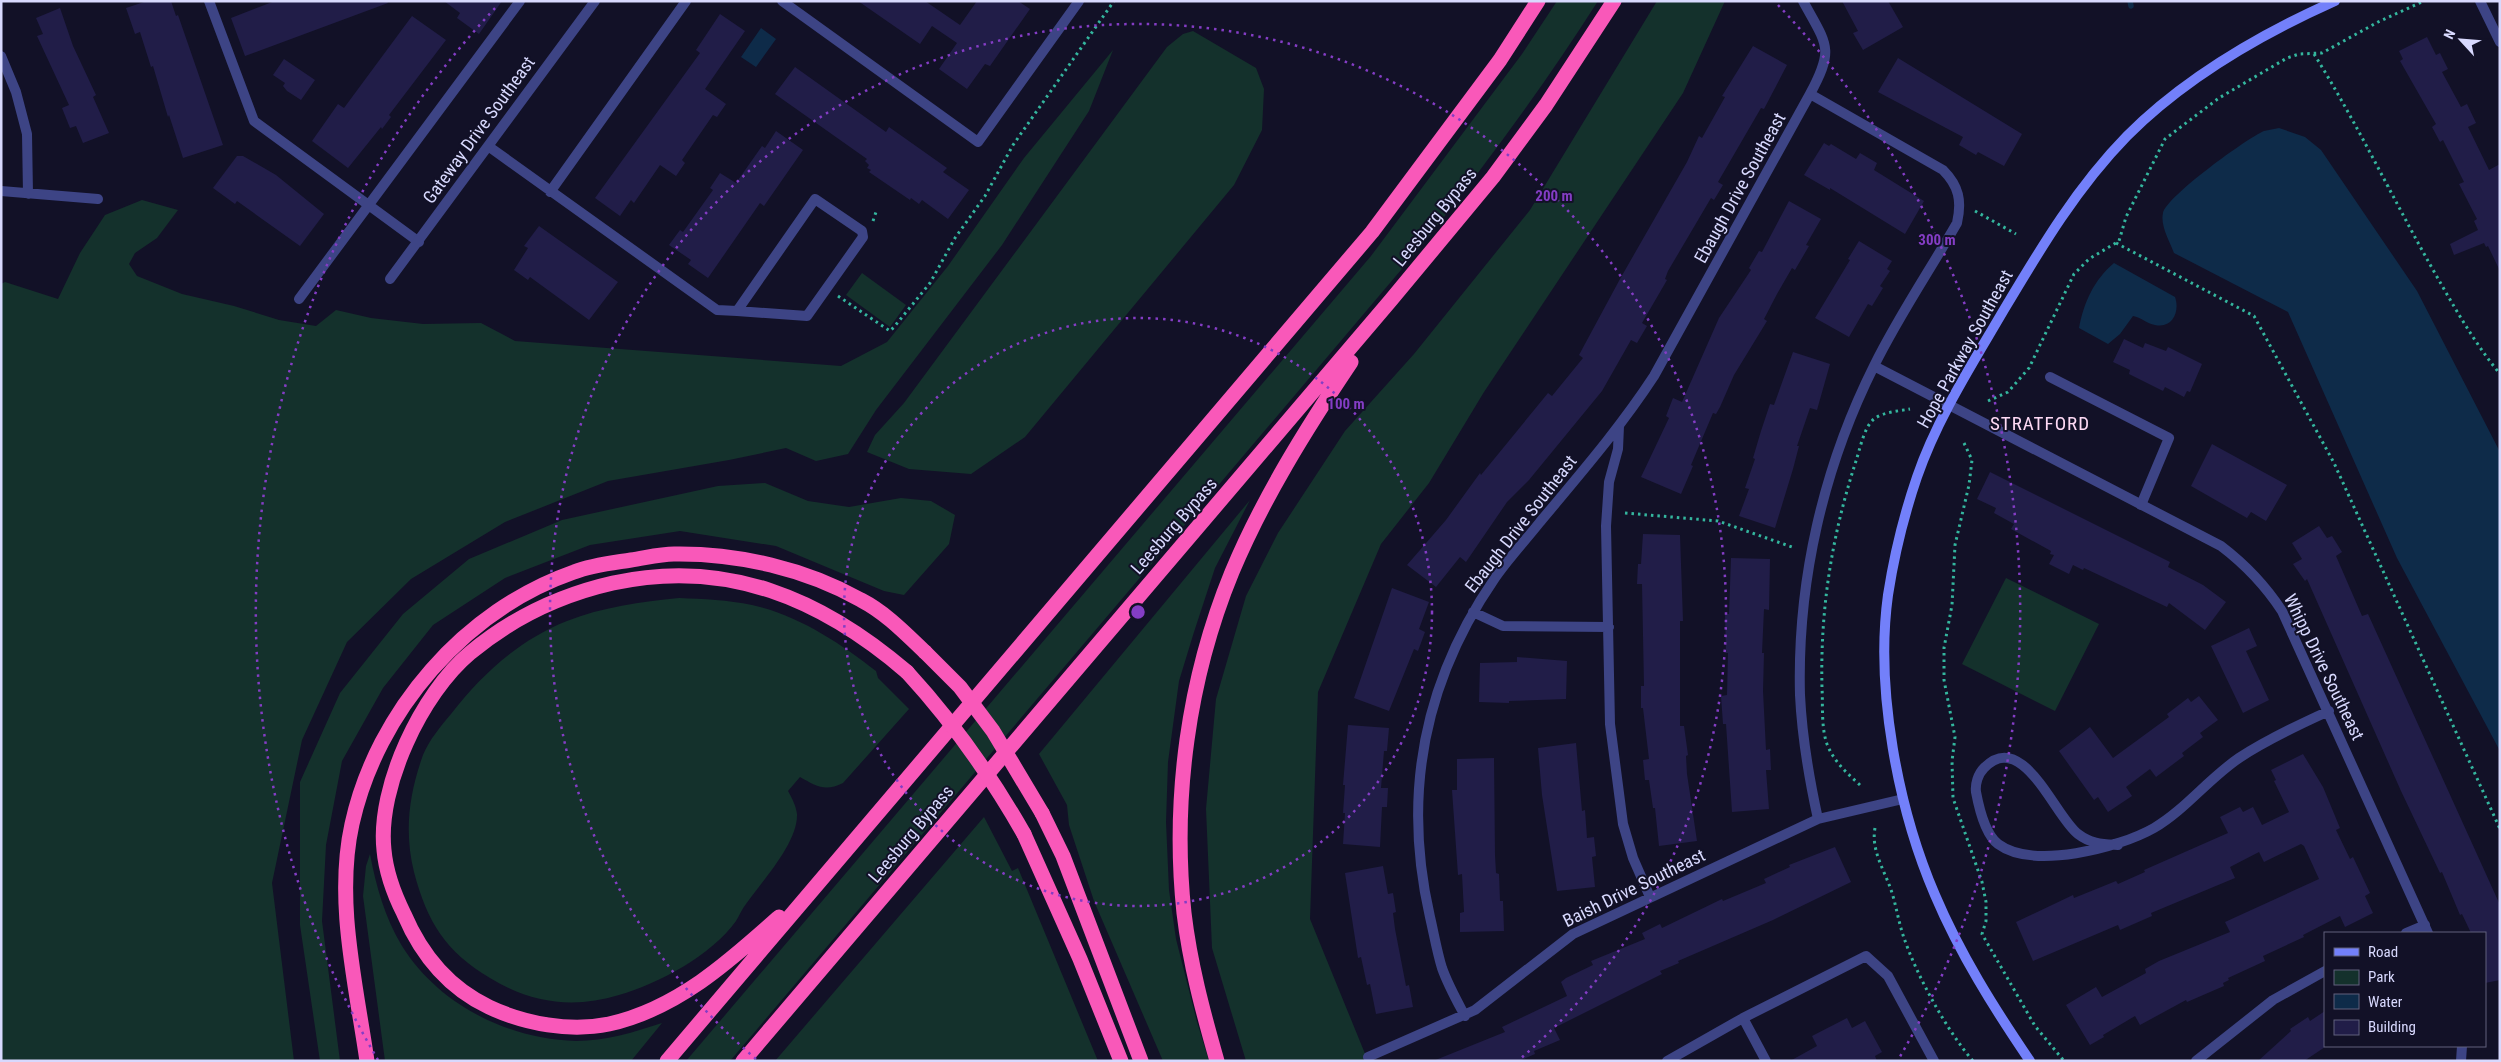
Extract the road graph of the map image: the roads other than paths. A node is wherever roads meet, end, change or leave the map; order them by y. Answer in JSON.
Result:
{"nodes":[{"id":1,"x":209,"y":1,"type":"edge"},
{"id":2,"x":520,"y":1,"type":"edge"},
{"id":3,"x":595,"y":1,"type":"edge"},
{"id":4,"x":686,"y":1,"type":"edge"},
{"id":5,"x":782,"y":1,"type":"edge"},
{"id":6,"x":1078,"y":1,"type":"edge"},
{"id":7,"x":1538,"y":1,"type":"edge"},
{"id":8,"x":1614,"y":1,"type":"edge"},
{"id":9,"x":1803,"y":1,"type":"edge"},
{"id":10,"x":2335,"y":1,"type":"edge"},
{"id":11,"x":2480,"y":1,"type":"edge"},
{"id":12,"x":2500,"y":42,"type":"edge"},
{"id":13,"x":1,"y":56,"type":"edge"},
{"id":14,"x":1810,"y":94,"type":"junction"},
{"id":15,"x":488,"y":146,"type":"junction"},
{"id":16,"x":1,"y":191,"type":"edge"},
{"id":17,"x":550,"y":192,"type":"junction"},
{"id":18,"x":28,"y":194,"type":"junction"},
{"id":19,"x":98,"y":199,"type":"dead end"},
{"id":20,"x":369,"y":206,"type":"junction"},
{"id":21,"x":419,"y":242,"type":"junction"},
{"id":22,"x":390,"y":279,"type":"dead end"},
{"id":23,"x":298,"y":298,"type":"dead end"},
{"id":24,"x":1391,"y":300,"type":"junction"},
{"id":25,"x":738,"y":311,"type":"junction"},
{"id":26,"x":1874,"y":366,"type":"junction"},
{"id":27,"x":2050,"y":377,"type":"dead end"},
{"id":28,"x":1949,"y":404,"type":"junction"},
{"id":29,"x":1619,"y":426,"type":"junction"},
{"id":30,"x":2141,"y":505,"type":"junction"},
{"id":31,"x":1473,"y":612,"type":"junction"},
{"id":32,"x":1609,"y":628,"type":"junction"},
{"id":33,"x":2329,"y":711,"type":"junction"},
{"id":34,"x":1903,"y":799,"type":"junction"},
{"id":35,"x":880,"y":810,"type":"junction"},
{"id":36,"x":1818,"y":819,"type":"junction"},
{"id":37,"x":2118,"y":844,"type":"junction"},
{"id":38,"x":1650,"y":897,"type":"junction"},
{"id":39,"x":2426,"y":929,"type":"edge"},
{"id":40,"x":2411,"y":932,"type":"edge"},
{"id":41,"x":2324,"y":972,"type":"edge"},
{"id":42,"x":1465,"y":1016,"type":"junction"},
{"id":43,"x":1743,"y":1018,"type":"junction"},
{"id":44,"x":2462,"y":1047,"type":"edge"},
{"id":45,"x":1368,"y":1057,"type":"dead end"},
{"id":46,"x":367,"y":1061,"type":"edge"},
{"id":47,"x":667,"y":1061,"type":"edge"},
{"id":48,"x":743,"y":1061,"type":"edge"},
{"id":49,"x":1121,"y":1061,"type":"edge"},
{"id":50,"x":1141,"y":1061,"type":"edge"},
{"id":51,"x":1218,"y":1061,"type":"edge"},
{"id":52,"x":1666,"y":1061,"type":"edge"},
{"id":53,"x":1766,"y":1061,"type":"edge"},
{"id":54,"x":1934,"y":1061,"type":"edge"},
{"id":55,"x":2030,"y":1061,"type":"edge"},
{"id":56,"x":2196,"y":1061,"type":"edge"},
{"id":57,"x":2461,"y":1061,"type":"edge"}],
"edges":[{"from":1,"to":20,"type":"street"},
{"from":2,"to":20,"type":"street"},
{"from":3,"to":15,"type":"street","name":"Gateway Drive Southeast"},
{"from":4,"to":17,"type":"street"},
{"from":5,"to":6,"type":"street"},
{"from":7,"to":35,"type":"highway"},
{"from":8,"to":24,"type":"highway","name":"Leesburg Bypass"},
{"from":9,"to":14,"type":"street"},
{"from":10,"to":28,"type":"street","name":"Hope Parkway Southeast"},
{"from":11,"to":12,"type":"street"},
{"from":13,"to":18,"type":"street"},
{"from":14,"to":26,"type":"street"},
{"from":14,"to":29,"type":"street","name":"Ebaugh Drive Southeast"},
{"from":15,"to":17,"type":"street"},
{"from":15,"to":21,"type":"street","name":"Gateway Drive Southeast"},
{"from":16,"to":18,"type":"street"},
{"from":17,"to":25,"type":"street"},
{"from":18,"to":19,"type":"street"},
{"from":20,"to":21,"type":"street"},
{"from":20,"to":23,"type":"street"},
{"from":21,"to":22,"type":"street","name":"Gateway Drive Southeast"},
{"from":24,"to":48,"type":"highway","name":"Leesburg Bypass"},
{"from":24,"to":51,"type":"highway"},
{"from":25,"to":25,"type":"street"},
{"from":26,"to":28,"type":"street"},
{"from":26,"to":36,"type":"street"},
{"from":27,"to":30,"type":"street"},
{"from":28,"to":30,"type":"street","name":"Whipp Drive Southeast"},
{"from":28,"to":34,"type":"street","name":"Hope Parkway Southeast"},
{"from":29,"to":31,"type":"street","name":"Ebaugh Drive Southeast"},
{"from":29,"to":32,"type":"street"},
{"from":30,"to":33,"type":"street","name":"Whipp Drive Southeast"},
{"from":31,"to":32,"type":"street"},
{"from":31,"to":42,"type":"street","name":"Ebaugh Drive Southeast"},
{"from":32,"to":38,"type":"street"},
{"from":33,"to":37,"type":"street"},
{"from":33,"to":39,"type":"street","name":"Whipp Drive Southeast"},
{"from":34,"to":36,"type":"street","name":"Baish Drive Southeast"},
{"from":34,"to":55,"type":"street","name":"Hope Parkway Southeast"},
{"from":35,"to":47,"type":"highway"},
{"from":35,"to":49,"type":"highway","bridge":true},
{"from":36,"to":38,"type":"street","name":"Baish Drive Southeast"},
{"from":37,"to":37,"type":"street"},
{"from":38,"to":42,"type":"street","name":"Baish Drive Southeast"},
{"from":39,"to":40,"type":"street"},
{"from":41,"to":56,"type":"street"},
{"from":42,"to":45,"type":"street","name":"Baish Drive Southeast"},
{"from":43,"to":52,"type":"street"},
{"from":43,"to":53,"type":"street"},
{"from":43,"to":54,"type":"street"},
{"from":44,"to":57,"type":"street"},
{"from":46,"to":50,"type":"highway","bridge":true}]}
